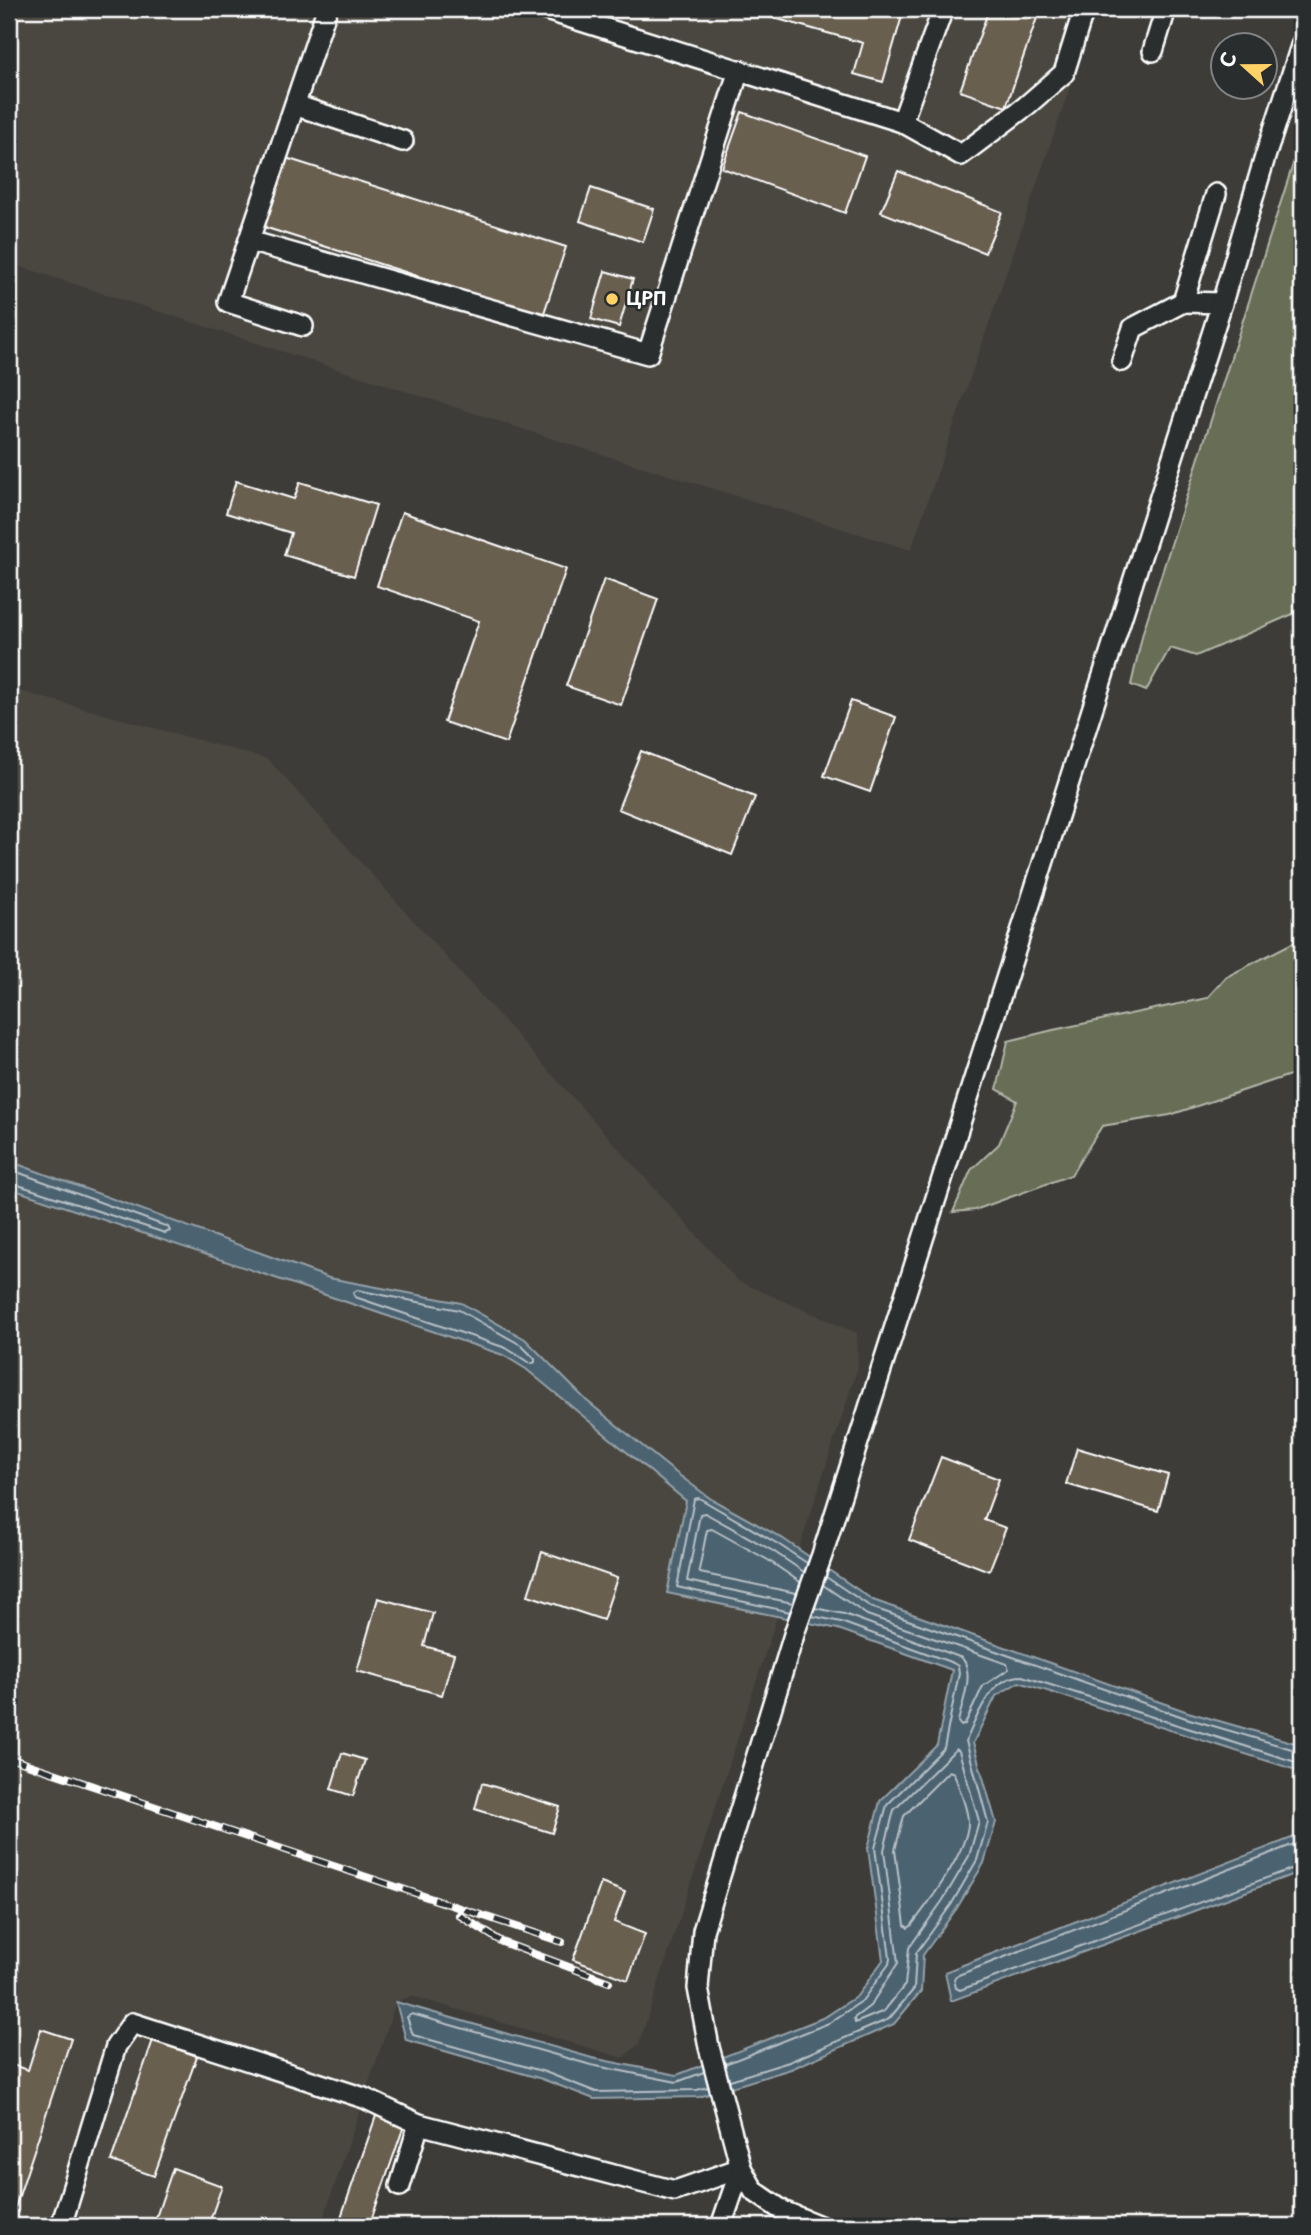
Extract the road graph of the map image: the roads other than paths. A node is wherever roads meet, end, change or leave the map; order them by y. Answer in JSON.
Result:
{"nodes":[{"id":1,"x":327,"y":9,"type":"edge"},
{"id":2,"x":543,"y":9,"type":"edge"},
{"id":3,"x":943,"y":9,"type":"edge"},
{"id":4,"x":1084,"y":9,"type":"edge"},
{"id":5,"x":1166,"y":9,"type":"edge"},
{"id":6,"x":1302,"y":43,"type":"edge"},
{"id":7,"x":1153,"y":51,"type":"dead end"},
{"id":8,"x":739,"y":70,"type":"junction"},
{"id":9,"x":295,"y":105,"type":"junction"},
{"id":10,"x":902,"y":122,"type":"junction"},
{"id":11,"x":403,"y":141,"type":"dead end"},
{"id":12,"x":1216,"y":194,"type":"dead end"},
{"id":13,"x":249,"y":241,"type":"junction"},
{"id":14,"x":1183,"y":302,"type":"junction"},
{"id":15,"x":1222,"y":303,"type":"junction"},
{"id":16,"x":303,"y":326,"type":"dead end"},
{"id":17,"x":1122,"y":360,"type":"dead end"},
{"id":18,"x":419,"y":2124,"type":"junction"},
{"id":19,"x":741,"y":2168,"type":"junction"},
{"id":20,"x":400,"y":2186,"type":"dead end"},
{"id":21,"x":61,"y":2226,"type":"edge"},
{"id":22,"x":721,"y":2226,"type":"edge"},
{"id":23,"x":820,"y":2226,"type":"edge"}],
"edges":[{"from":1,"to":9,"type":"street"},
{"from":2,"to":8,"type":"street"},
{"from":3,"to":10,"type":"street"},
{"from":4,"to":10,"type":"street"},
{"from":5,"to":7,"type":"street"},
{"from":6,"to":15,"type":"street"},
{"from":8,"to":10,"type":"street"},
{"from":8,"to":13,"type":"street"},
{"from":9,"to":11,"type":"street"},
{"from":9,"to":13,"type":"street"},
{"from":12,"to":14,"type":"street"},
{"from":13,"to":16,"type":"street"},
{"from":14,"to":15,"type":"street"},
{"from":14,"to":17,"type":"street"},
{"from":15,"to":19,"type":"street"},
{"from":18,"to":19,"type":"street"},
{"from":18,"to":20,"type":"street"},
{"from":18,"to":21,"type":"street"},
{"from":19,"to":22,"type":"street"},
{"from":19,"to":23,"type":"street"}]}
